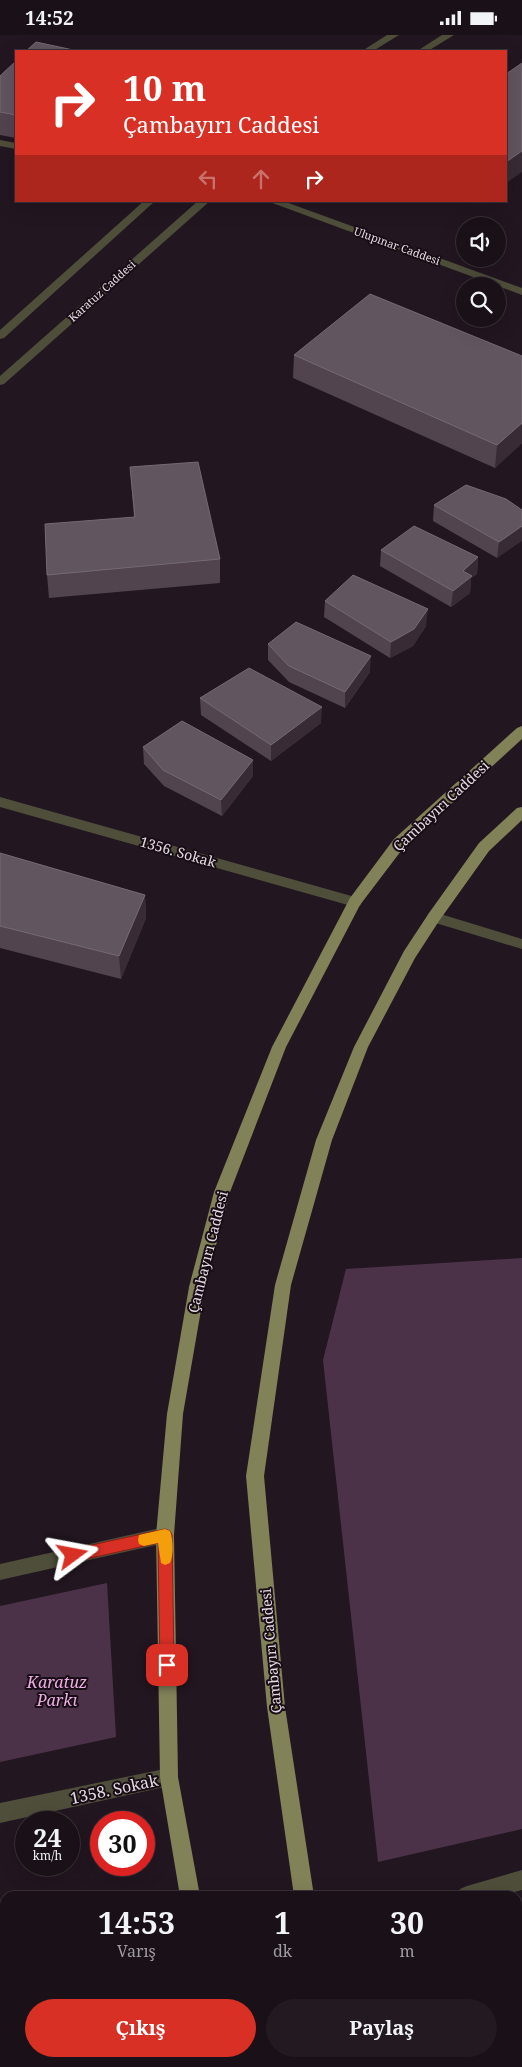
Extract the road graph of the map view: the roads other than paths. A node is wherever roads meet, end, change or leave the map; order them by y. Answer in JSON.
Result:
{"nodes":[{"id":1,"x":394,"y":35,"type":"edge"},
{"id":2,"x":450,"y":35,"type":"edge"},
{"id":3,"x":369,"y":50,"type":"edge"},
{"id":4,"x":424,"y":50,"type":"edge"},
{"id":5,"x":0,"y":143,"type":"edge"},
{"id":6,"x":15,"y":146,"type":"edge"},
{"id":7,"x":149,"y":202,"type":"edge"},
{"id":8,"x":204,"y":202,"type":"edge"},
{"id":9,"x":275,"y":202,"type":"edge"},
{"id":10,"x":519,"y":288,"type":"edge"},
{"id":11,"x":0,"y":336,"type":"edge"},
{"id":12,"x":0,"y":382,"type":"edge"},
{"id":13,"x":522,"y":731,"type":"edge"},
{"id":14,"x":0,"y":802,"type":"edge"},
{"id":15,"x":522,"y":812,"type":"edge"},
{"id":16,"x":356,"y":902,"type":"junction"},
{"id":17,"x":434,"y":917,"type":"junction"},
{"id":18,"x":522,"y":944,"type":"edge"},
{"id":19,"x":165,"y":1535,"type":"junction"},
{"id":20,"x":0,"y":1572,"type":"edge"},
{"id":21,"x":169,"y":1777,"type":"junction"},
{"id":22,"x":0,"y":1813,"type":"edge"},
{"id":23,"x":522,"y":1880,"type":"edge"},
{"id":24,"x":189,"y":1891,"type":"edge"},
{"id":25,"x":303,"y":1891,"type":"edge"},
{"id":26,"x":485,"y":1891,"type":"edge"}],
"edges":[{"from":1,"to":3,"type":"street"},
{"from":2,"to":4,"type":"street"},
{"from":5,"to":6,"type":"street"},
{"from":7,"to":11,"type":"street"},
{"from":8,"to":12,"type":"street","name":"Karatuz Caddesi"},
{"from":9,"to":10,"type":"street","name":"Ulupınar Caddesi"},
{"from":13,"to":16,"type":"main road","name":"Çambayırı Caddesi"},
{"from":14,"to":16,"type":"street","name":"1356. Sokak"},
{"from":15,"to":17,"type":"main road","name":"Çambayırı Caddesi"},
{"from":16,"to":19,"type":"main road","name":"Çambayırı Caddesi"},
{"from":17,"to":18,"type":"street"},
{"from":17,"to":25,"type":"main road","name":"Çambayırı Caddesi"},
{"from":19,"to":20,"type":"street"},
{"from":19,"to":21,"type":"main road","name":"Çambayırı Caddesi"},
{"from":21,"to":22,"type":"street","name":"1358. Sokak"},
{"from":21,"to":24,"type":"main road","name":"Çambayırı Caddesi"},
{"from":23,"to":26,"type":"street"}]}
